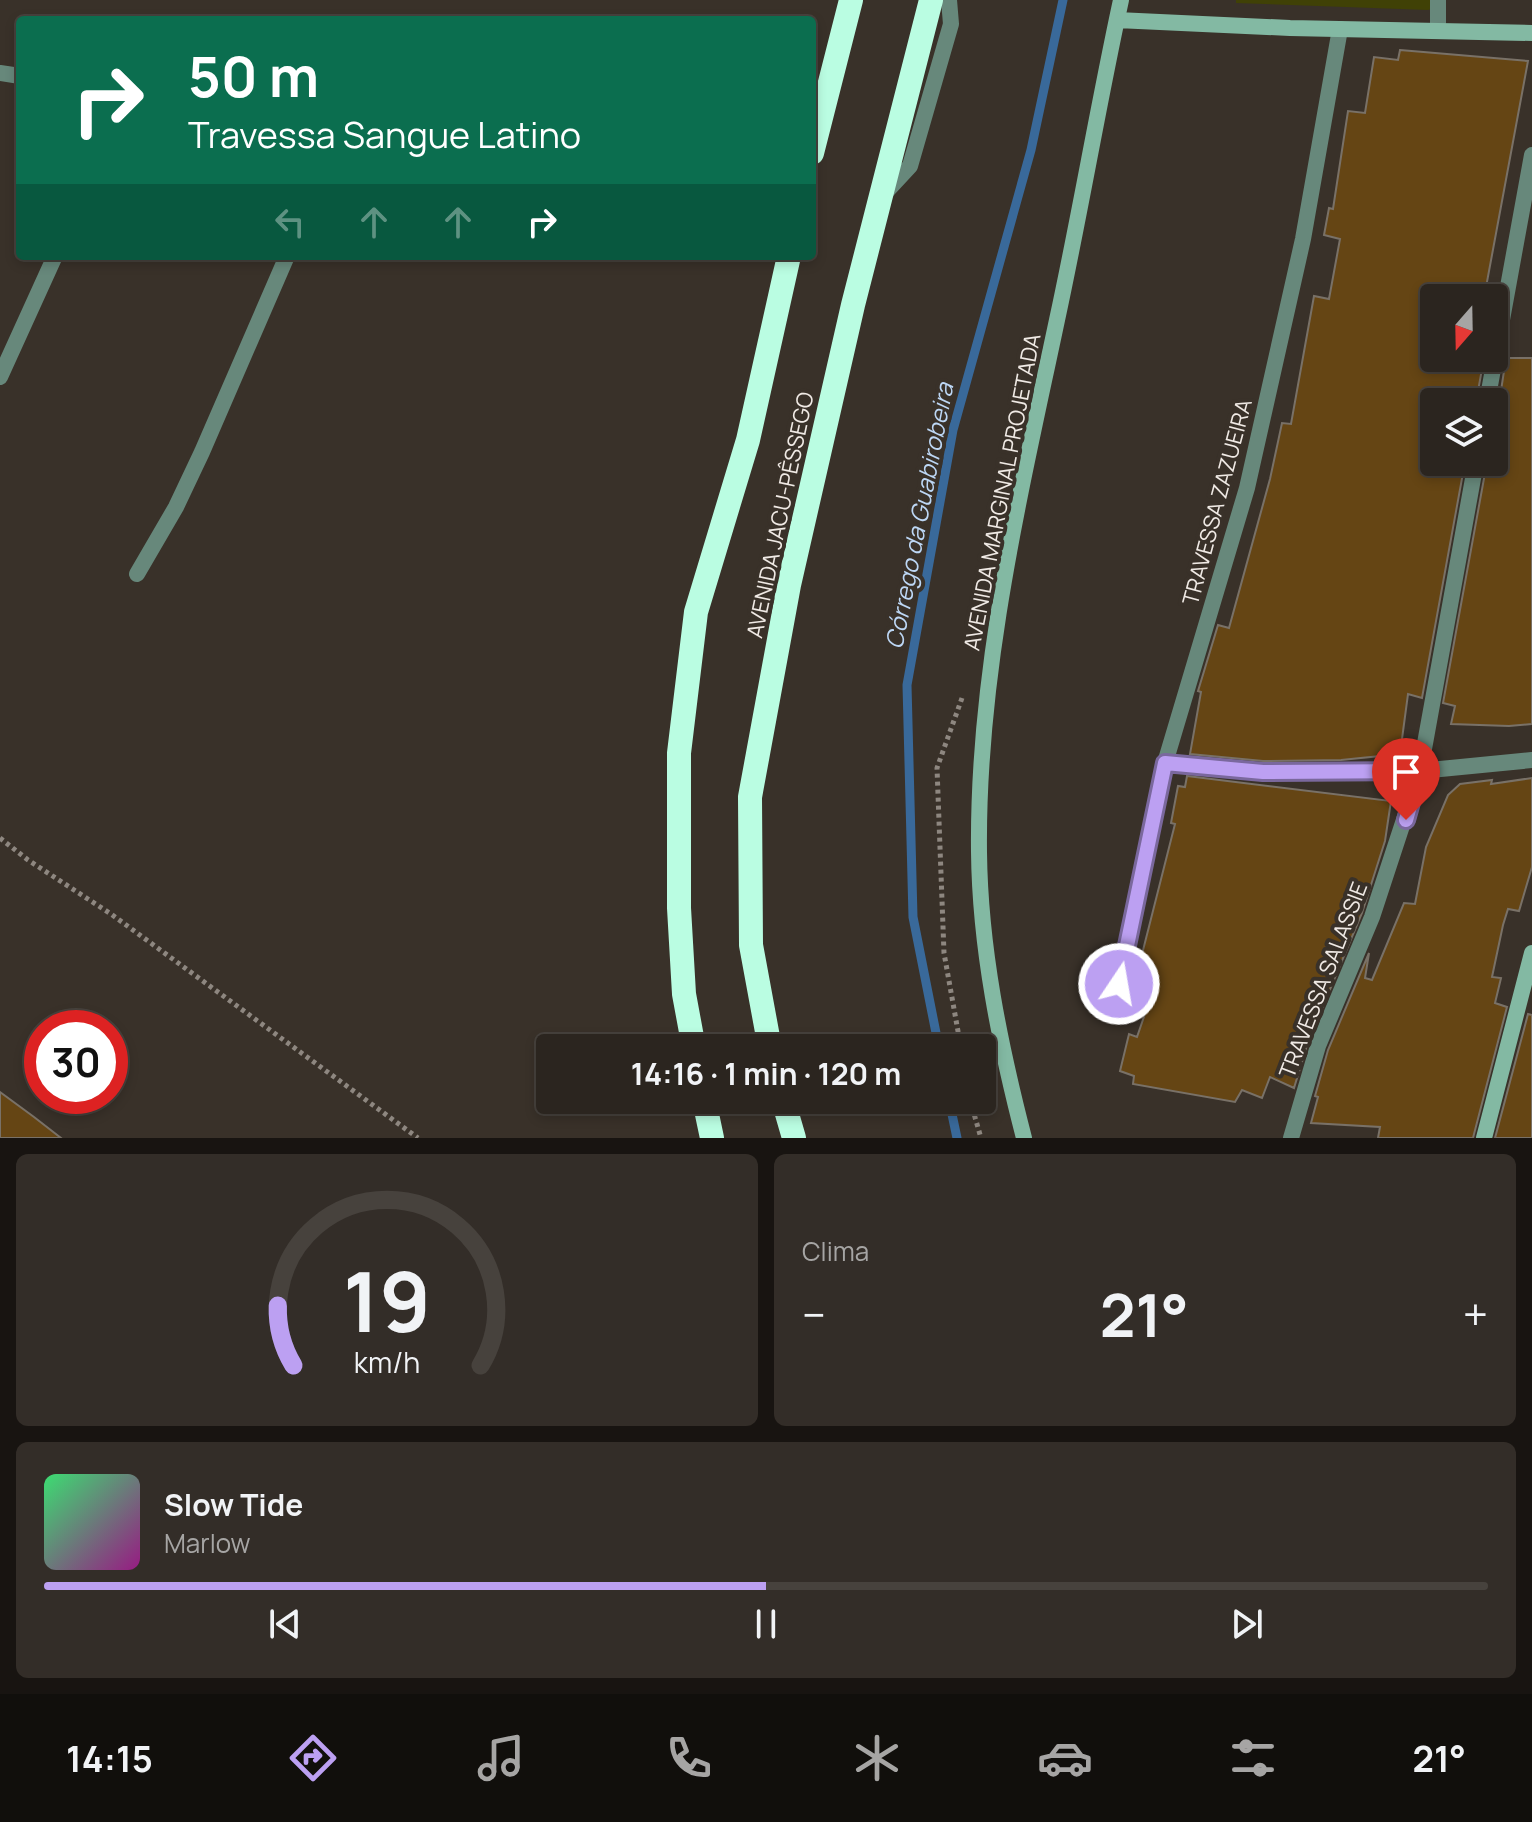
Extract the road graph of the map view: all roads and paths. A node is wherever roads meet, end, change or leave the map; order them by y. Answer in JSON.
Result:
{"nodes":[{"id":1,"x":851,"y":0,"type":"edge"},
{"id":2,"x":931,"y":0,"type":"edge"},
{"id":3,"x":949,"y":0,"type":"edge"},
{"id":4,"x":1121,"y":0,"type":"edge"},
{"id":5,"x":1438,"y":0,"type":"edge"},
{"id":6,"x":1117,"y":20,"type":"junction"},
{"id":7,"x":1340,"y":29,"type":"junction"},
{"id":8,"x":1438,"y":31,"type":"junction"},
{"id":9,"x":1532,"y":33,"type":"edge"},
{"id":10,"x":816,"y":137,"type":"edge"},
{"id":11,"x":1532,"y":155,"type":"edge"},
{"id":12,"x":880,"y":198,"type":"junction"},
{"id":13,"x":53,"y":260,"type":"edge"},
{"id":14,"x":285,"y":260,"type":"edge"},
{"id":15,"x":788,"y":260,"type":"edge"},
{"id":16,"x":0,"y":377,"type":"edge"},
{"id":17,"x":1490,"y":388,"type":"edge"},
{"id":18,"x":1473,"y":476,"type":"edge"},
{"id":19,"x":137,"y":574,"type":"dead end"},
{"id":20,"x":1532,"y":760,"type":"edge"},
{"id":21,"x":1165,"y":763,"type":"junction"},
{"id":22,"x":1420,"y":771,"type":"junction"},
{"id":23,"x":0,"y":838,"type":"edge"},
{"id":24,"x":1532,"y":953,"type":"edge"},
{"id":25,"x":1119,"y":984,"type":"dead end"},
{"id":26,"x":691,"y":1034,"type":"edge"},
{"id":27,"x":767,"y":1034,"type":"edge"},
{"id":28,"x":707,"y":1114,"type":"edge"},
{"id":29,"x":787,"y":1114,"type":"edge"},
{"id":30,"x":974,"y":1114,"type":"edge"},
{"id":31,"x":418,"y":1138,"type":"edge"},
{"id":32,"x":712,"y":1138,"type":"edge"},
{"id":33,"x":794,"y":1138,"type":"edge"},
{"id":34,"x":981,"y":1138,"type":"edge"},
{"id":35,"x":1024,"y":1138,"type":"edge"},
{"id":36,"x":1291,"y":1138,"type":"edge"},
{"id":37,"x":1484,"y":1138,"type":"edge"}],
"edges":[{"from":1,"to":10,"type":"highway"},
{"from":2,"to":12,"type":"highway","name":"AVENIDA JACU-PÊSSEGO"},
{"from":3,"to":12,"type":"street"},
{"from":4,"to":6,"type":"main road","name":"AVENIDA MARGINAL PROJETADA"},
{"from":5,"to":8,"type":"street"},
{"from":6,"to":7,"type":"main road"},
{"from":6,"to":35,"type":"main road","name":"AVENIDA MARGINAL PROJETADA"},
{"from":7,"to":8,"type":"main road"},
{"from":7,"to":21,"type":"street","name":"TRAVESSA ZAZUEIRA"},
{"from":8,"to":9,"type":"main road"},
{"from":11,"to":17,"type":"street"},
{"from":12,"to":27,"type":"highway","name":"AVENIDA JACU-PÊSSEGO"},
{"from":13,"to":16,"type":"street"},
{"from":14,"to":19,"type":"street"},
{"from":15,"to":26,"type":"highway","name":"AVENIDA JACU-PÊSSEGO"},
{"from":18,"to":22,"type":"street","name":"TRAVESSA SALASSIE"},
{"from":20,"to":22,"type":"street"},
{"from":21,"to":22,"type":"street"},
{"from":21,"to":25,"type":"street","name":"TRAVESSA ZAZUEIRA"},
{"from":22,"to":36,"type":"street","name":"TRAVESSA SALASSIE"},
{"from":23,"to":31,"type":"path"},
{"from":24,"to":37,"type":"main road"},
{"from":28,"to":32,"type":"highway"},
{"from":29,"to":33,"type":"highway"},
{"from":30,"to":34,"type":"path"}]}
